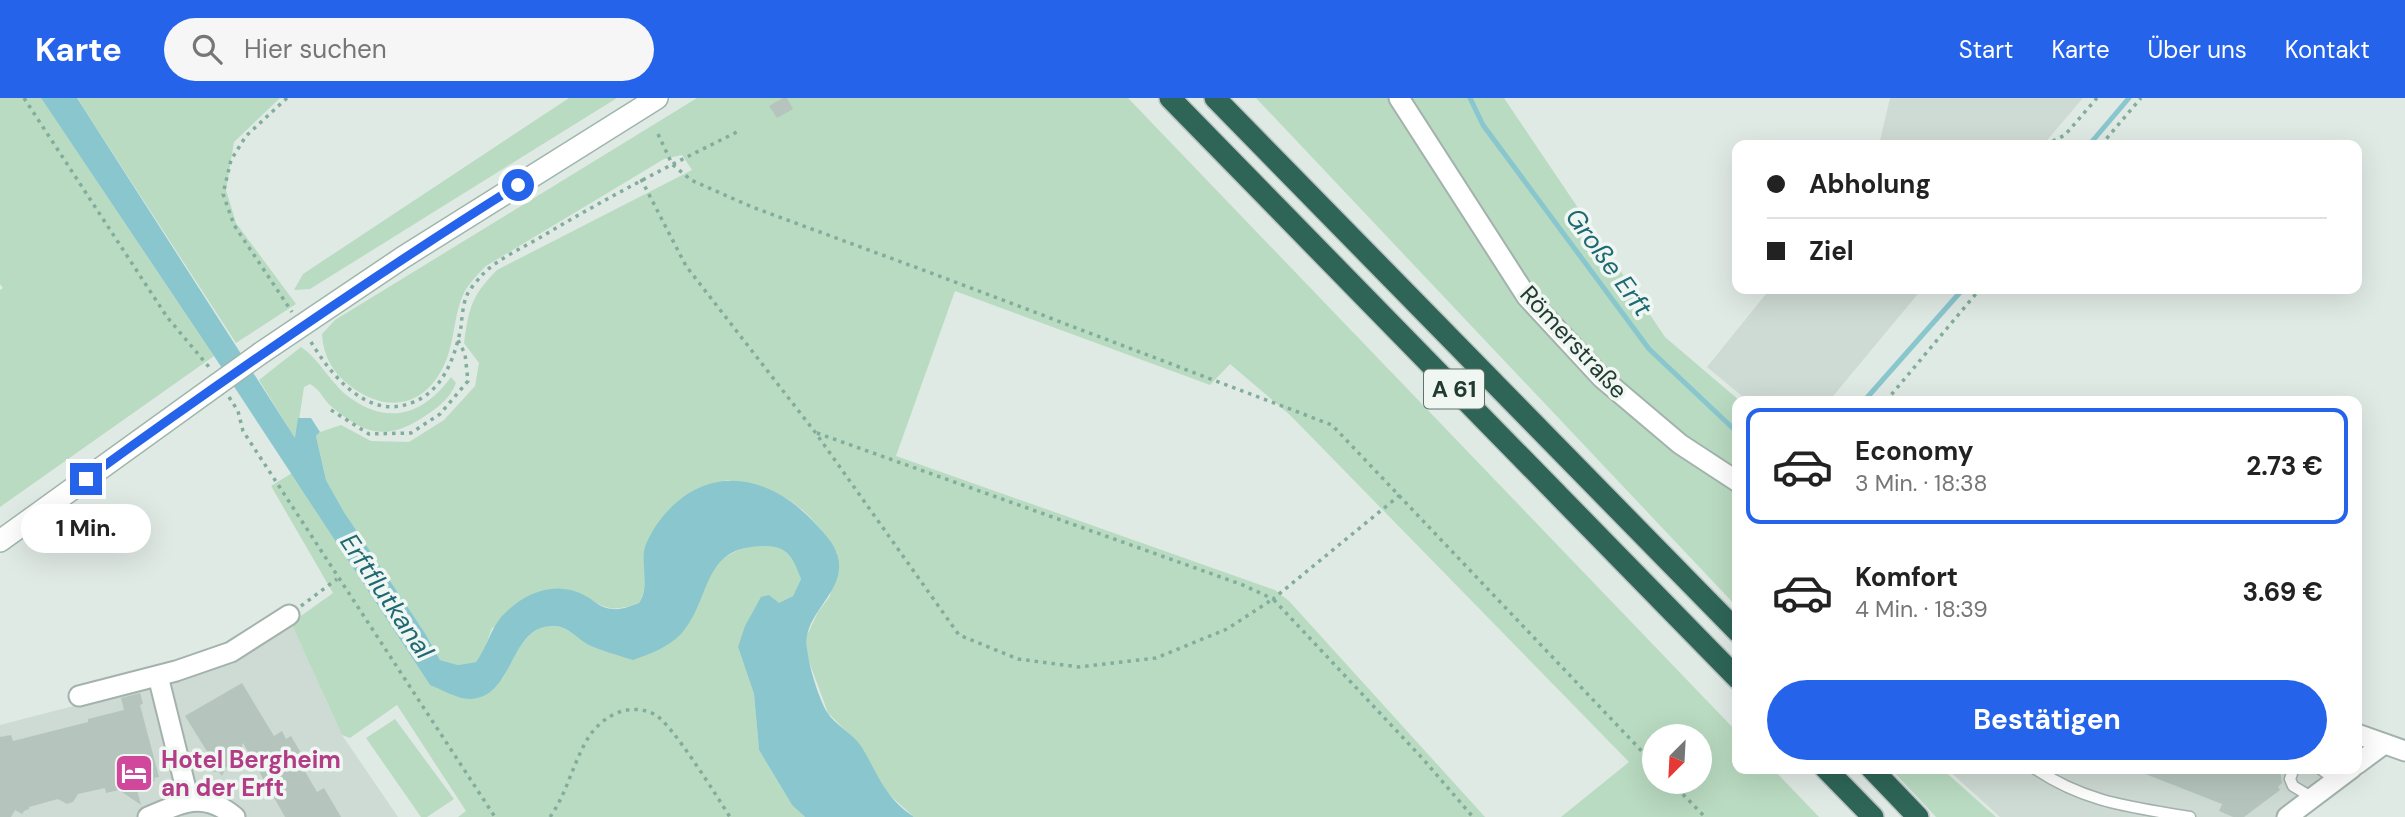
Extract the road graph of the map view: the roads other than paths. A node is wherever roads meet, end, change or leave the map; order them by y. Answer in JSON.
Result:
{"nodes":[{"id":1,"x":657,"y":98,"type":"edge"},
{"id":2,"x":1170,"y":98,"type":"edge"},
{"id":3,"x":1215,"y":98,"type":"edge"},
{"id":4,"x":1399,"y":98,"type":"edge"},
{"id":5,"x":1732,"y":478,"type":"edge"},
{"id":6,"x":0,"y":541,"type":"edge"},
{"id":7,"x":289,"y":615,"type":"road end"},
{"id":8,"x":1732,"y":626,"type":"edge"},
{"id":9,"x":1732,"y":673,"type":"edge"},
{"id":10,"x":158,"y":676,"type":"junction"},
{"id":11,"x":79,"y":696,"type":"dead end"},
{"id":12,"x":2362,"y":736,"type":"edge"},
{"id":13,"x":2384,"y":744,"type":"junction"},
{"id":14,"x":2405,"y":751,"type":"edge"},
{"id":15,"x":2362,"y":760,"type":"edge"},
{"id":16,"x":1831,"y":774,"type":"edge"},
{"id":17,"x":1877,"y":774,"type":"edge"},
{"id":18,"x":2043,"y":774,"type":"edge"},
{"id":19,"x":2292,"y":774,"type":"edge"},
{"id":20,"x":2344,"y":774,"type":"edge"},
{"id":21,"x":2312,"y":797,"type":"junction"},
{"id":22,"x":189,"y":801,"type":"junction"},
{"id":23,"x":148,"y":817,"type":"edge"},
{"id":24,"x":235,"y":817,"type":"edge"},
{"id":25,"x":1873,"y":817,"type":"edge"},
{"id":26,"x":1918,"y":817,"type":"edge"},
{"id":27,"x":2190,"y":817,"type":"edge"},
{"id":28,"x":2287,"y":817,"type":"edge"}],
"edges":[{"from":1,"to":6,"type":"main road","bridge":true},
{"from":2,"to":9,"type":"highway","number":"A 61"},
{"from":3,"to":8,"type":"highway","number":"A 61"},
{"from":4,"to":5,"type":"street","name":"Römerstraße"},
{"from":7,"to":10,"type":"street"},
{"from":10,"to":11,"type":"street"},
{"from":10,"to":22,"type":"street"},
{"from":12,"to":13,"type":"street"},
{"from":13,"to":14,"type":"street"},
{"from":13,"to":15,"type":"street"},
{"from":16,"to":25,"type":"highway"},
{"from":17,"to":26,"type":"highway"},
{"from":18,"to":27,"type":"lane"},
{"from":19,"to":21,"type":"lane"},
{"from":20,"to":21,"type":"street"},
{"from":21,"to":28,"type":"street"},
{"from":22,"to":23,"type":"street"},
{"from":22,"to":24,"type":"street"}]}
